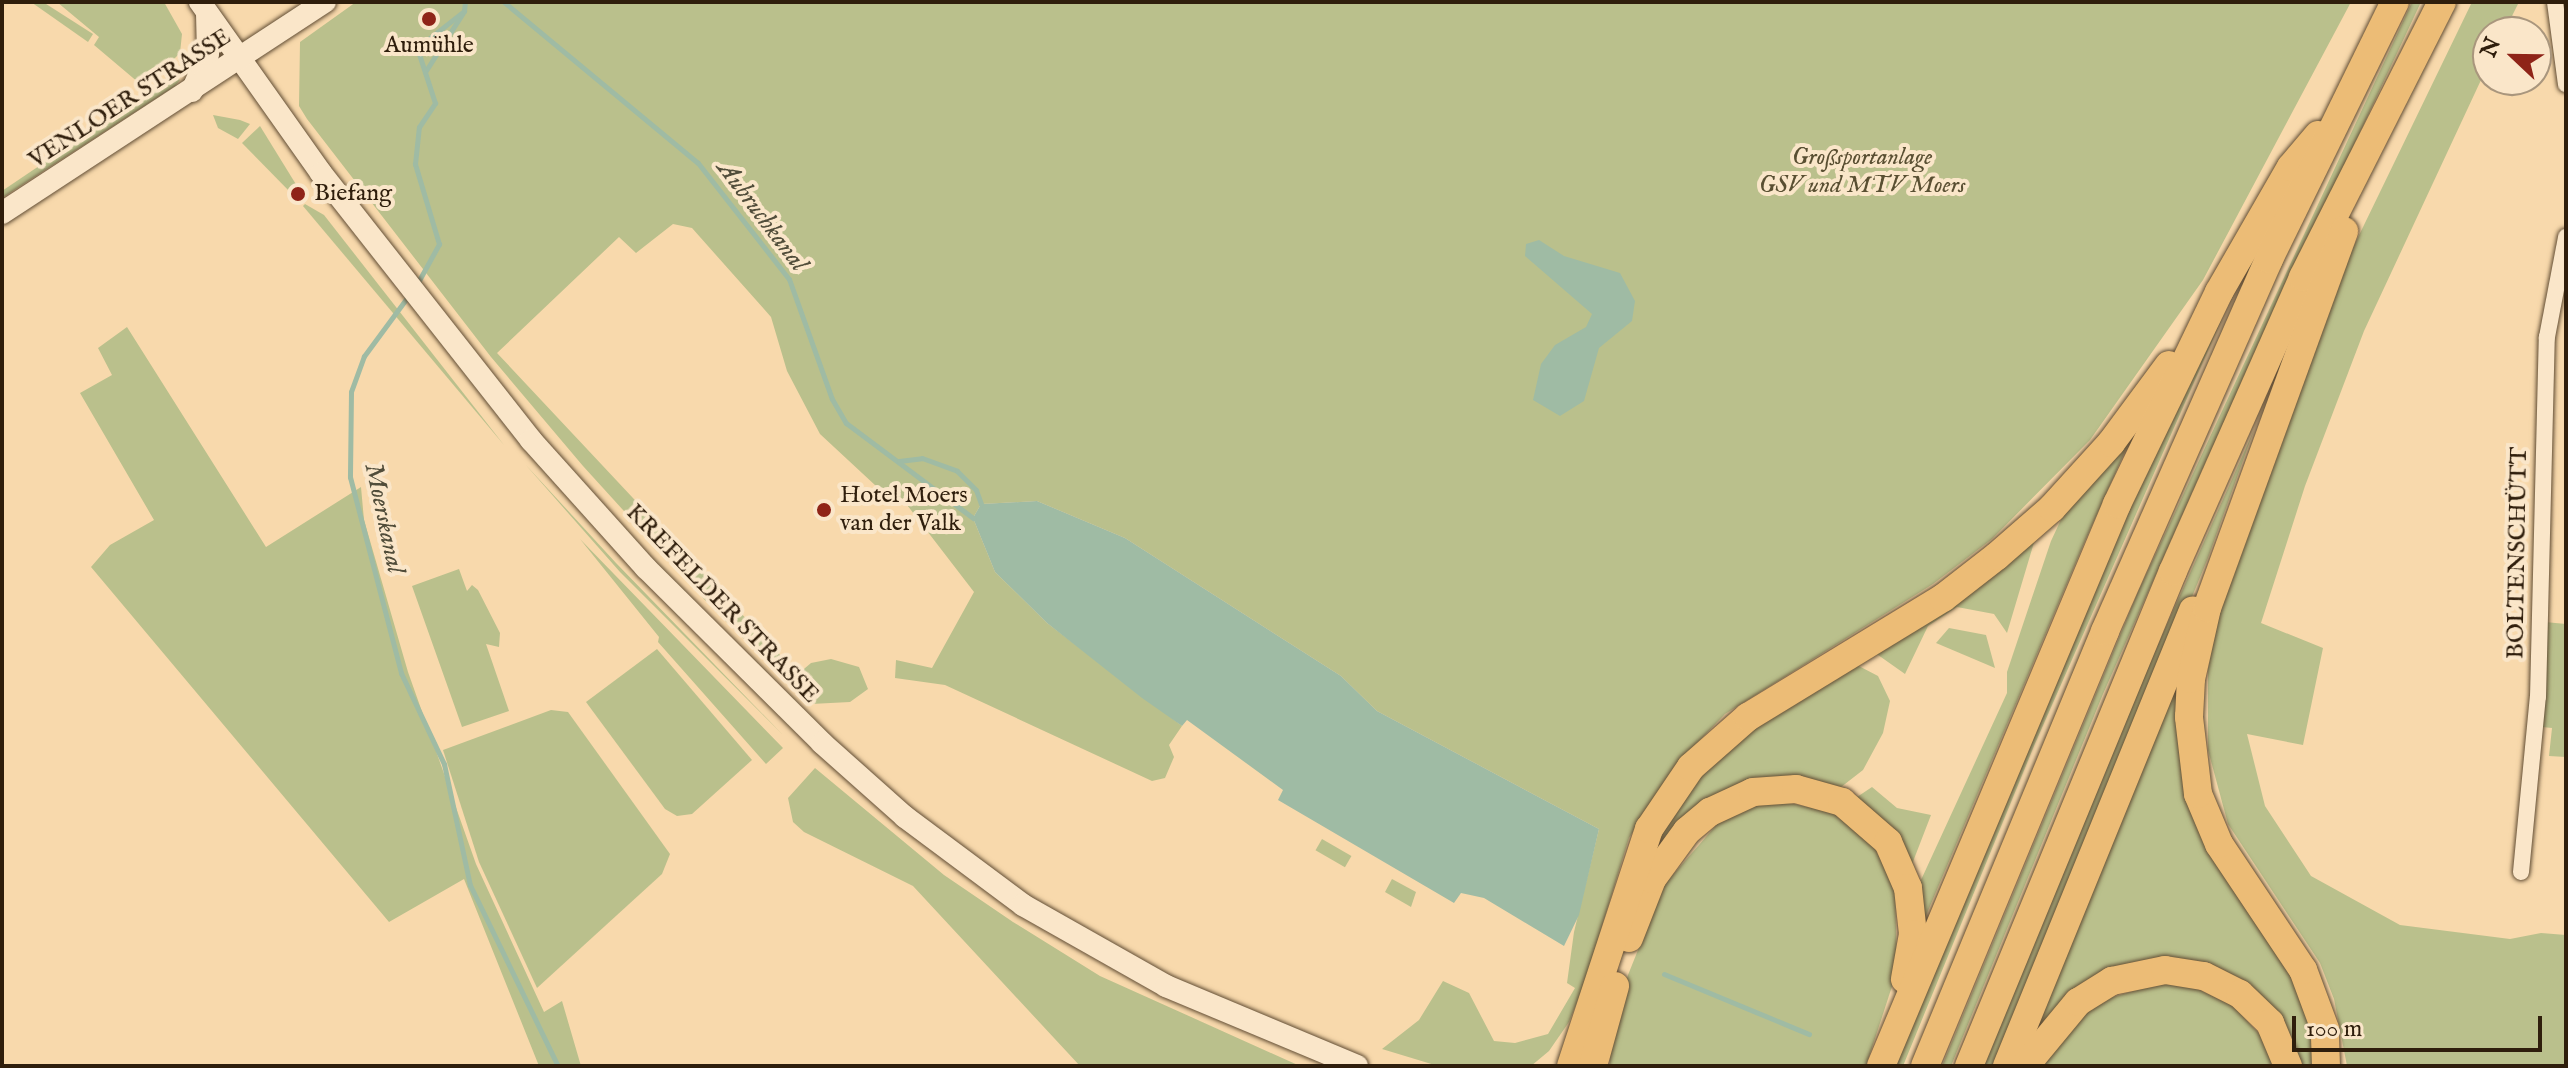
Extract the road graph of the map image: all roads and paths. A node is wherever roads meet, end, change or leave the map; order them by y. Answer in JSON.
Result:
{"nodes":[{"id":1,"x":325,"y":2,"type":"edge"},
{"id":2,"x":2395,"y":2,"type":"edge"},
{"id":3,"x":2442,"y":2,"type":"edge"},
{"id":4,"x":2555,"y":2,"type":"edge"},
{"id":5,"x":203,"y":8,"type":"edge"},
{"id":6,"x":2413,"y":59,"type":"junction"},
{"id":7,"x":240,"y":60,"type":"junction"},
{"id":8,"x":2566,"y":84,"type":"edge"},
{"id":9,"x":192,"y":91,"type":"junction"},
{"id":10,"x":2347,"y":101,"type":"junction"},
{"id":11,"x":2,"y":213,"type":"edge"},
{"id":12,"x":2566,"y":237,"type":"edge"},
{"id":13,"x":2219,"y":292,"type":"junction"},
{"id":14,"x":2249,"y":481,"type":"junction"},
{"id":15,"x":2521,"y":872,"type":"dead end"},
{"id":16,"x":1589,"y":1007,"type":"junction"},
{"id":17,"x":1357,"y":1066,"type":"edge"},
{"id":18,"x":1550,"y":1066,"type":"edge"},
{"id":19,"x":1571,"y":1066,"type":"edge"},
{"id":20,"x":1596,"y":1066,"type":"edge"},
{"id":21,"x":1880,"y":1066,"type":"edge"},
{"id":22,"x":1925,"y":1066,"type":"edge"},
{"id":23,"x":1969,"y":1066,"type":"edge"},
{"id":24,"x":2007,"y":1066,"type":"edge"},
{"id":25,"x":2025,"y":1066,"type":"edge"},
{"id":26,"x":2288,"y":1066,"type":"edge"},
{"id":27,"x":2326,"y":1066,"type":"edge"}],
"edges":[{"from":1,"to":7,"type":"main road","name":"VENLOER STRASSE"},
{"from":2,"to":10,"type":"highway"},
{"from":3,"to":6,"type":"highway"},
{"from":4,"to":8,"type":"street"},
{"from":5,"to":7,"type":"main road","name":"KREFELDER STRASSE"},
{"from":5,"to":9,"type":"main road"},
{"from":6,"to":14,"type":"highway"},
{"from":6,"to":23,"type":"highway"},
{"from":7,"to":9,"type":"main road","name":"VENLOER STRASSE"},
{"from":7,"to":17,"type":"main road","name":"KREFELDER STRASSE"},
{"from":9,"to":11,"type":"main road","name":"VENLOER STRASSE"},
{"from":10,"to":13,"type":"highway"},
{"from":10,"to":22,"type":"highway"},
{"from":12,"to":15,"type":"street","name":"BOLTENSCHÜTT"},
{"from":13,"to":16,"type":"highway"},
{"from":13,"to":21,"type":"highway"},
{"from":14,"to":24,"type":"highway"},
{"from":14,"to":27,"type":"highway"},
{"from":16,"to":18,"type":"highway"},
{"from":16,"to":19,"type":"highway"},
{"from":20,"to":21,"type":"highway"},
{"from":25,"to":26,"type":"highway"}]}
